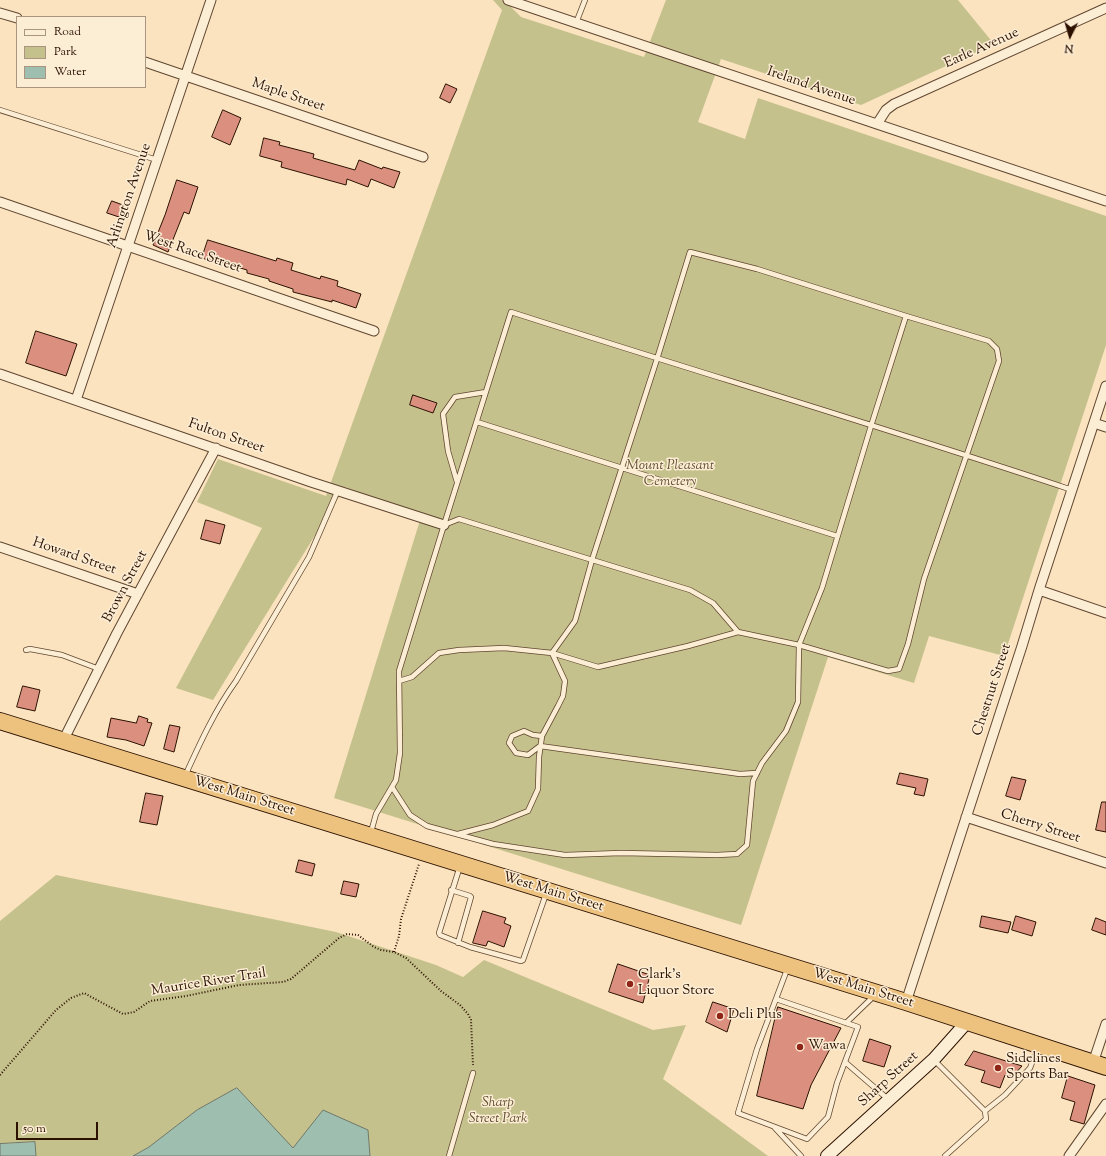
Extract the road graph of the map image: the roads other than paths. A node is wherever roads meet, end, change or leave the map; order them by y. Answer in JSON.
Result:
{"nodes":[{"id":1,"x":211,"y":0,"type":"edge"},
{"id":2,"x":508,"y":0,"type":"edge"},
{"id":3,"x":585,"y":0,"type":"edge"},
{"id":4,"x":1106,"y":8,"type":"edge"},
{"id":5,"x":0,"y":13,"type":"edge"},
{"id":6,"x":16,"y":18,"type":"edge"},
{"id":7,"x":576,"y":23,"type":"junction"},
{"id":8,"x":146,"y":62,"type":"edge"},
{"id":9,"x":186,"y":76,"type":"junction"},
{"id":10,"x":0,"y":110,"type":"edge"},
{"id":11,"x":877,"y":124,"type":"junction"},
{"id":12,"x":423,"y":158,"type":"dead end"},
{"id":13,"x":157,"y":160,"type":"junction"},
{"id":14,"x":1106,"y":201,"type":"edge"},
{"id":15,"x":0,"y":202,"type":"edge"},
{"id":16,"x":128,"y":246,"type":"junction"},
{"id":17,"x":906,"y":316,"type":"junction"},
{"id":18,"x":374,"y":331,"type":"dead end"},
{"id":19,"x":657,"y":359,"type":"junction"},
{"id":20,"x":0,"y":374,"type":"edge"},
{"id":21,"x":1106,"y":386,"type":"edge"},
{"id":22,"x":486,"y":392,"type":"junction"},
{"id":23,"x":76,"y":400,"type":"junction"},
{"id":24,"x":477,"y":422,"type":"junction"},
{"id":25,"x":1094,"y":423,"type":"junction"},
{"id":26,"x":871,"y":426,"type":"junction"},
{"id":27,"x":1106,"y":427,"type":"edge"},
{"id":28,"x":216,"y":448,"type":"junction"},
{"id":29,"x":967,"y":456,"type":"junction"},
{"id":30,"x":621,"y":468,"type":"junction"},
{"id":31,"x":457,"y":483,"type":"junction"},
{"id":32,"x":338,"y":490,"type":"junction"},
{"id":33,"x":1072,"y":490,"type":"junction"},
{"id":34,"x":444,"y":525,"type":"junction"},
{"id":35,"x":837,"y":536,"type":"junction"},
{"id":36,"x":0,"y":547,"type":"edge"},
{"id":37,"x":592,"y":560,"type":"junction"},
{"id":38,"x":1039,"y":590,"type":"junction"},
{"id":39,"x":138,"y":594,"type":"junction"},
{"id":40,"x":1106,"y":613,"type":"edge"},
{"id":41,"x":738,"y":632,"type":"junction"},
{"id":42,"x":799,"y":645,"type":"junction"},
{"id":43,"x":26,"y":650,"type":"dead end"},
{"id":44,"x":552,"y":653,"type":"junction"},
{"id":45,"x":99,"y":669,"type":"junction"},
{"id":46,"x":399,"y":681,"type":"junction"},
{"id":47,"x":0,"y":721,"type":"edge"},
{"id":48,"x":542,"y":736,"type":"junction"},
{"id":49,"x":63,"y":741,"type":"junction"},
{"id":50,"x":540,"y":746,"type":"junction"},
{"id":51,"x":757,"y":773,"type":"junction"},
{"id":52,"x":184,"y":778,"type":"junction"},
{"id":53,"x":392,"y":787,"type":"junction"},
{"id":54,"x":966,"y":817,"type":"junction"},
{"id":55,"x":456,"y":834,"type":"junction"},
{"id":56,"x":370,"y":836,"type":"junction"},
{"id":57,"x":1106,"y":863,"type":"edge"},
{"id":58,"x":460,"y":864,"type":"junction"},
{"id":59,"x":452,"y":890,"type":"junction"},
{"id":60,"x":547,"y":891,"type":"junction"},
{"id":61,"x":458,"y":943,"type":"junction"},
{"id":62,"x":789,"y":966,"type":"junction"},
{"id":63,"x":877,"y":993,"type":"junction"},
{"id":64,"x":776,"y":999,"type":"junction"},
{"id":65,"x":906,"y":1002,"type":"junction"},
{"id":66,"x":967,"y":1022,"type":"junction"},
{"id":67,"x":846,"y":1023,"type":"junction"},
{"id":68,"x":1106,"y":1024,"type":"edge"},
{"id":69,"x":1039,"y":1045,"type":"junction"},
{"id":70,"x":934,"y":1059,"type":"junction"},
{"id":71,"x":845,"y":1062,"type":"junction"},
{"id":72,"x":1099,"y":1065,"type":"edge"},
{"id":73,"x":473,"y":1073,"type":"dead end"},
{"id":74,"x":888,"y":1100,"type":"junction"},
{"id":75,"x":1106,"y":1104,"type":"edge"},
{"id":76,"x":985,"y":1111,"type":"junction"},
{"id":77,"x":774,"y":1128,"type":"junction"},
{"id":78,"x":449,"y":1156,"type":"edge"},
{"id":79,"x":801,"y":1156,"type":"edge"},
{"id":80,"x":827,"y":1156,"type":"edge"},
{"id":81,"x":945,"y":1156,"type":"edge"},
{"id":82,"x":1069,"y":1156,"type":"edge"}],
"edges":[{"from":1,"to":9,"type":"street","name":"Arlington Avenue"},
{"from":2,"to":7,"type":"street","name":"Ireland Avenue"},
{"from":3,"to":7,"type":"lane"},
{"from":4,"to":11,"type":"street","name":"Earle Avenue"},
{"from":5,"to":6,"type":"street"},
{"from":7,"to":11,"type":"street","name":"Ireland Avenue"},
{"from":8,"to":9,"type":"street","name":"Maple Street"},
{"from":9,"to":12,"type":"street","name":"Maple Street"},
{"from":9,"to":13,"type":"street","name":"Arlington Avenue"},
{"from":10,"to":13,"type":"lane"},
{"from":11,"to":14,"type":"street","name":"Ireland Avenue"},
{"from":13,"to":16,"type":"street","name":"Arlington Avenue"},
{"from":15,"to":16,"type":"street","name":"West Race Street"},
{"from":16,"to":18,"type":"street","name":"West Race Street"},
{"from":16,"to":23,"type":"street","name":"Arlington Avenue"},
{"from":17,"to":19,"type":"lane"},
{"from":17,"to":26,"type":"lane"},
{"from":17,"to":29,"type":"lane"},
{"from":19,"to":22,"type":"lane"},
{"from":19,"to":26,"type":"lane"},
{"from":19,"to":30,"type":"lane"},
{"from":20,"to":23,"type":"street","name":"Fulton Street"},
{"from":21,"to":25,"type":"street","name":"Chestnut Street"},
{"from":22,"to":24,"type":"lane"},
{"from":22,"to":31,"type":"lane"},
{"from":23,"to":28,"type":"street","name":"Fulton Street"},
{"from":24,"to":30,"type":"lane"},
{"from":24,"to":31,"type":"lane"},
{"from":25,"to":27,"type":"street"},
{"from":25,"to":33,"type":"street","name":"Chestnut Street"},
{"from":26,"to":29,"type":"lane"},
{"from":26,"to":35,"type":"lane"},
{"from":28,"to":32,"type":"street","name":"Fulton Street"},
{"from":28,"to":39,"type":"street","name":"Brown Street"},
{"from":29,"to":33,"type":"lane"},
{"from":29,"to":42,"type":"lane"},
{"from":30,"to":35,"type":"lane"},
{"from":30,"to":37,"type":"lane"},
{"from":31,"to":34,"type":"lane"},
{"from":32,"to":34,"type":"street","name":"Fulton Street"},
{"from":32,"to":52,"type":"lane"},
{"from":33,"to":38,"type":"street","name":"Chestnut Street"},
{"from":34,"to":37,"type":"lane"},
{"from":34,"to":46,"type":"lane"},
{"from":35,"to":42,"type":"lane"},
{"from":36,"to":39,"type":"street","name":"Howard Street"},
{"from":37,"to":41,"type":"lane"},
{"from":37,"to":44,"type":"lane"},
{"from":38,"to":40,"type":"street"},
{"from":38,"to":54,"type":"street","name":"Chestnut Street"},
{"from":39,"to":45,"type":"street","name":"Brown Street"},
{"from":41,"to":42,"type":"lane"},
{"from":41,"to":44,"type":"lane"},
{"from":42,"to":51,"type":"lane"},
{"from":43,"to":45,"type":"lane"},
{"from":44,"to":46,"type":"lane"},
{"from":44,"to":48,"type":"lane"},
{"from":45,"to":49,"type":"street","name":"Brown Street"},
{"from":46,"to":53,"type":"lane"},
{"from":47,"to":49,"type":"highway","name":"West Main Street"},
{"from":48,"to":50,"type":"lane"},
{"from":48,"to":50,"type":"lane"},
{"from":49,"to":52,"type":"highway","name":"West Main Street"},
{"from":50,"to":51,"type":"lane"},
{"from":50,"to":55,"type":"lane"},
{"from":51,"to":55,"type":"lane"},
{"from":52,"to":56,"type":"highway","name":"West Main Street"},
{"from":53,"to":55,"type":"lane"},
{"from":53,"to":56,"type":"lane"},
{"from":54,"to":57,"type":"street","name":"Cherry Street"},
{"from":54,"to":65,"type":"street","name":"Chestnut Street"},
{"from":56,"to":58,"type":"highway","name":"West Main Street"},
{"from":58,"to":59,"type":"lane"},
{"from":58,"to":60,"type":"highway","name":"West Main Street"},
{"from":59,"to":61,"type":"lane"},
{"from":59,"to":61,"type":"lane"},
{"from":60,"to":61,"type":"lane"},
{"from":60,"to":62,"type":"highway","name":"West Main Street"},
{"from":62,"to":63,"type":"highway","name":"West Main Street"},
{"from":62,"to":64,"type":"lane"},
{"from":63,"to":65,"type":"highway","name":"West Main Street"},
{"from":63,"to":67,"type":"lane"},
{"from":64,"to":67,"type":"lane"},
{"from":64,"to":77,"type":"lane"},
{"from":65,"to":66,"type":"highway","name":"West Main Street"},
{"from":66,"to":69,"type":"highway","name":"West Main Street"},
{"from":66,"to":70,"type":"street","name":"Sharp Street"},
{"from":67,"to":71,"type":"lane"},
{"from":68,"to":72,"type":"street"},
{"from":69,"to":72,"type":"highway","name":"West Main Street"},
{"from":69,"to":76,"type":"lane"},
{"from":70,"to":74,"type":"street","name":"Sharp Street"},
{"from":70,"to":76,"type":"lane"},
{"from":71,"to":74,"type":"lane"},
{"from":71,"to":77,"type":"lane"},
{"from":73,"to":78,"type":"lane"},
{"from":74,"to":80,"type":"street","name":"Sharp Street"},
{"from":75,"to":82,"type":"street"},
{"from":76,"to":81,"type":"lane"},
{"from":77,"to":79,"type":"lane"}]}
